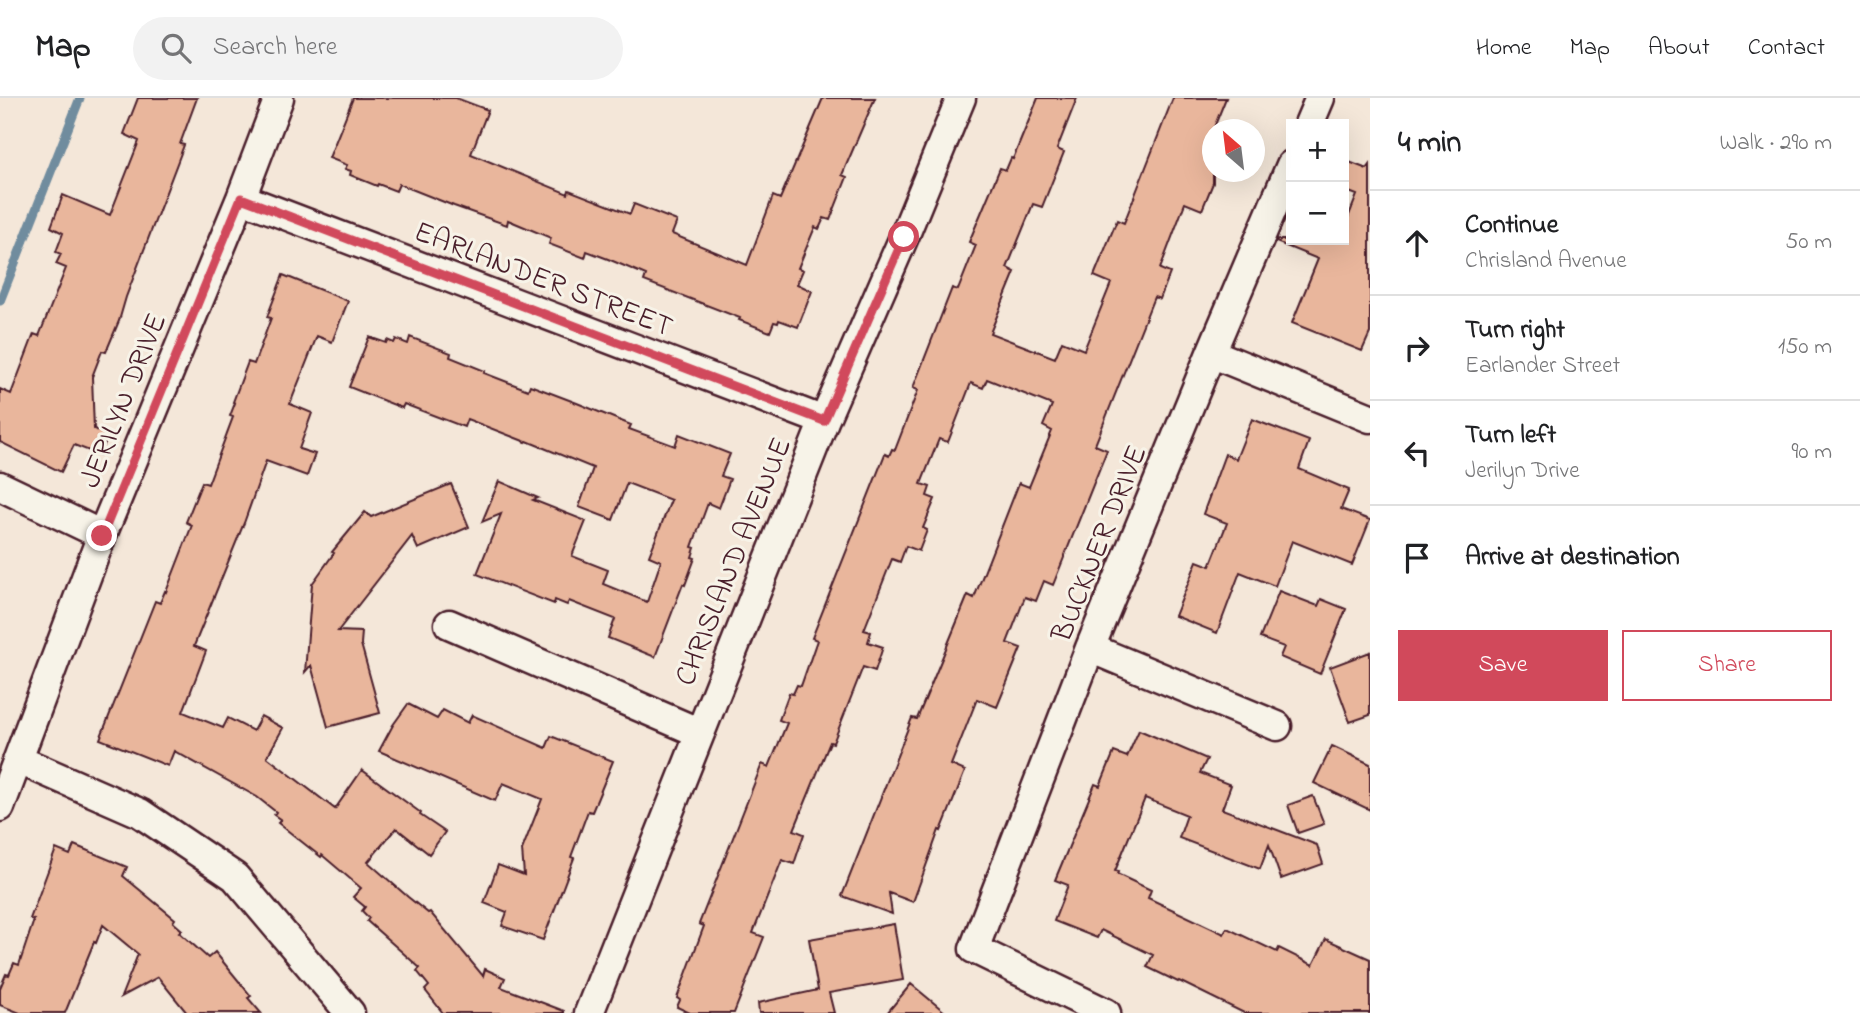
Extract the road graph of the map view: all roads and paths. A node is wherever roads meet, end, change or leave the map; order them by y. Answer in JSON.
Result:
{"nodes":[{"id":1,"x":279,"y":98,"type":"edge"},
{"id":2,"x":961,"y":98,"type":"edge"},
{"id":3,"x":1320,"y":98,"type":"edge"},
{"id":4,"x":1311,"y":119,"type":"edge"},
{"id":5,"x":1286,"y":177,"type":"edge"},
{"id":6,"x":241,"y":198,"type":"junction"},
{"id":7,"x":1211,"y":353,"type":"junction"},
{"id":8,"x":1370,"y":418,"type":"edge"},
{"id":9,"x":824,"y":421,"type":"junction"},
{"id":10,"x":0,"y":486,"type":"edge"},
{"id":11,"x":102,"y":536,"type":"junction"},
{"id":12,"x":449,"y":624,"type":"dead end"},
{"id":13,"x":1090,"y":648,"type":"junction"},
{"id":14,"x":1277,"y":726,"type":"dead end"},
{"id":15,"x":700,"y":733,"type":"junction"},
{"id":16,"x":19,"y":760,"type":"junction"},
{"id":17,"x":0,"y":807,"type":"edge"},
{"id":18,"x":1100,"y":1012,"type":"edge"},
{"id":19,"x":350,"y":1013,"type":"edge"},
{"id":20,"x":589,"y":1013,"type":"edge"}],
"edges":[{"from":1,"to":6,"type":"street","name":"JERILYN DRIVE"},
{"from":2,"to":9,"type":"street","name":"CHRISLAND AVENUE"},
{"from":3,"to":4,"type":"street"},
{"from":5,"to":7,"type":"street","name":"BUCKNER DRIVE"},
{"from":6,"to":9,"type":"street","name":"EARLANDER STREET"},
{"from":6,"to":11,"type":"street","name":"JERILYN DRIVE"},
{"from":7,"to":8,"type":"street"},
{"from":7,"to":13,"type":"street","name":"BUCKNER DRIVE"},
{"from":9,"to":15,"type":"street","name":"CHRISLAND AVENUE"},
{"from":10,"to":11,"type":"street"},
{"from":11,"to":16,"type":"street","name":"JERILYN DRIVE"},
{"from":12,"to":15,"type":"street"},
{"from":13,"to":14,"type":"street"},
{"from":13,"to":18,"type":"street","name":"BUCKNER DRIVE"},
{"from":15,"to":20,"type":"street","name":"CHRISLAND AVENUE"},
{"from":16,"to":17,"type":"street","name":"JERILYN DRIVE"},
{"from":16,"to":19,"type":"street"}]}
